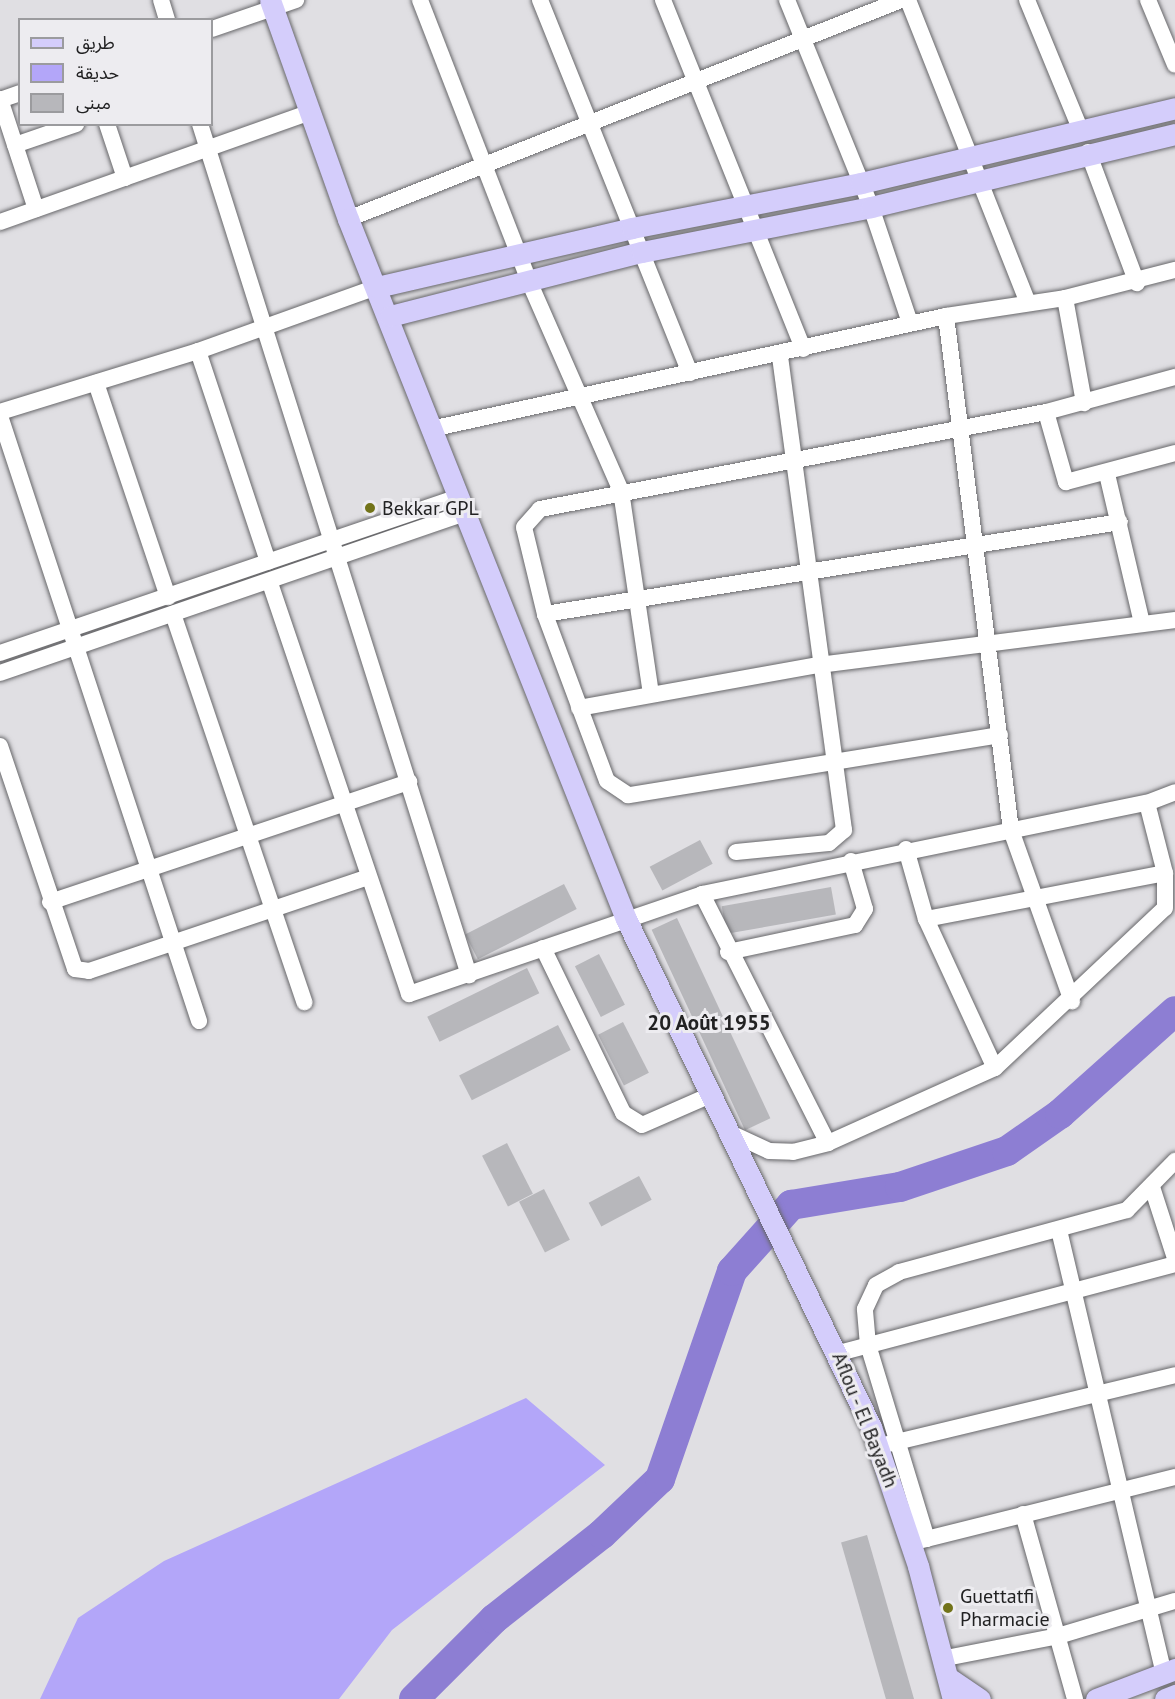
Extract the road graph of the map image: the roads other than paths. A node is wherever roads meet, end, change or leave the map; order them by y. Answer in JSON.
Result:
{"nodes":[{"id":1,"x":160,"y":0,"type":"edge"},
{"id":2,"x":296,"y":0,"type":"edge"},
{"id":3,"x":420,"y":0,"type":"edge"},
{"id":4,"x":540,"y":0,"type":"edge"},
{"id":5,"x":663,"y":0,"type":"edge"},
{"id":6,"x":787,"y":0,"type":"edge"},
{"id":7,"x":901,"y":0,"type":"edge"},
{"id":8,"x":908,"y":0,"type":"edge"},
{"id":9,"x":1027,"y":0,"type":"edge"},
{"id":10,"x":1148,"y":0,"type":"edge"},
{"id":11,"x":272,"y":4,"type":"edge"},
{"id":12,"x":165,"y":18,"type":"edge"},
{"id":13,"x":213,"y":29,"type":"edge"},
{"id":14,"x":804,"y":38,"type":"junction"},
{"id":15,"x":1175,"y":64,"type":"edge"},
{"id":16,"x":696,"y":81,"type":"junction"},
{"id":17,"x":18,"y":94,"type":"edge"},
{"id":18,"x":0,"y":100,"type":"edge"},
{"id":19,"x":1175,"y":108,"type":"edge"},
{"id":20,"x":309,"y":112,"type":"junction"},
{"id":21,"x":590,"y":123,"type":"junction"},
{"id":22,"x":70,"y":126,"type":"edge"},
{"id":23,"x":108,"y":126,"type":"edge"},
{"id":24,"x":201,"y":126,"type":"edge"},
{"id":25,"x":1081,"y":131,"type":"junction"},
{"id":26,"x":1175,"y":134,"type":"edge"},
{"id":27,"x":15,"y":145,"type":"junction"},
{"id":28,"x":208,"y":148,"type":"junction"},
{"id":29,"x":1088,"y":152,"type":"junction"},
{"id":30,"x":965,"y":154,"type":"junction"},
{"id":31,"x":486,"y":164,"type":"junction"},
{"id":32,"x":125,"y":178,"type":"junction"},
{"id":33,"x":979,"y":180,"type":"junction"},
{"id":34,"x":861,"y":183,"type":"junction"},
{"id":35,"x":746,"y":206,"type":"junction"},
{"id":36,"x":871,"y":207,"type":"junction"},
{"id":37,"x":36,"y":209,"type":"junction"},
{"id":38,"x":348,"y":219,"type":"junction"},
{"id":39,"x":0,"y":222,"type":"edge"},
{"id":40,"x":632,"y":228,"type":"junction"},
{"id":41,"x":755,"y":230,"type":"junction"},
{"id":42,"x":642,"y":252,"type":"junction"},
{"id":43,"x":519,"y":253,"type":"junction"},
{"id":44,"x":1175,"y":270,"type":"edge"},
{"id":45,"x":528,"y":279,"type":"junction"},
{"id":46,"x":1137,"y":283,"type":"junction"},
{"id":47,"x":377,"y":287,"type":"junction"},
{"id":48,"x":1065,"y":298,"type":"junction"},
{"id":49,"x":1027,"y":301,"type":"junction"},
{"id":50,"x":390,"y":316,"type":"junction"},
{"id":51,"x":946,"y":316,"type":"junction"},
{"id":52,"x":910,"y":323,"type":"junction"},
{"id":53,"x":264,"y":327,"type":"junction"},
{"id":54,"x":803,"y":349,"type":"junction"},
{"id":55,"x":198,"y":351,"type":"junction"},
{"id":56,"x":780,"y":355,"type":"junction"},
{"id":57,"x":690,"y":373,"type":"junction"},
{"id":58,"x":1175,"y":377,"type":"edge"},
{"id":59,"x":96,"y":383,"type":"junction"},
{"id":60,"x":583,"y":398,"type":"junction"},
{"id":61,"x":1084,"y":403,"type":"junction"},
{"id":62,"x":0,"y":411,"type":"edge"},
{"id":63,"x":1046,"y":412,"type":"junction"},
{"id":64,"x":0,"y":416,"type":"edge"},
{"id":65,"x":957,"y":425,"type":"junction"},
{"id":66,"x":431,"y":429,"type":"junction"},
{"id":67,"x":1175,"y":453,"type":"edge"},
{"id":68,"x":790,"y":458,"type":"junction"},
{"id":69,"x":1107,"y":474,"type":"junction"},
{"id":70,"x":621,"y":491,"type":"junction"},
{"id":71,"x":461,"y":505,"type":"junction"},
{"id":72,"x":1120,"y":522,"type":"junction"},
{"id":73,"x":331,"y":539,"type":"junction"},
{"id":74,"x":973,"y":546,"type":"junction"},
{"id":75,"x":336,"y":559,"type":"junction"},
{"id":76,"x":268,"y":562,"type":"junction"},
{"id":77,"x":806,"y":574,"type":"junction"},
{"id":78,"x":270,"y":583,"type":"junction"},
{"id":79,"x":168,"y":597,"type":"junction"},
{"id":80,"x":641,"y":597,"type":"junction"},
{"id":81,"x":173,"y":614,"type":"junction"},
{"id":82,"x":544,"y":614,"type":"junction"},
{"id":83,"x":1175,"y":620,"type":"edge"},
{"id":84,"x":1142,"y":623,"type":"junction"},
{"id":85,"x":70,"y":628,"type":"junction"},
{"id":86,"x":986,"y":642,"type":"junction"},
{"id":87,"x":78,"y":647,"type":"junction"},
{"id":88,"x":0,"y":653,"type":"edge"},
{"id":89,"x":819,"y":665,"type":"junction"},
{"id":90,"x":0,"y":673,"type":"edge"},
{"id":91,"x":651,"y":693,"type":"junction"},
{"id":92,"x":579,"y":708,"type":"junction"},
{"id":93,"x":1000,"y":735,"type":"junction"},
{"id":94,"x":0,"y":746,"type":"edge"},
{"id":95,"x":835,"y":758,"type":"junction"},
{"id":96,"x":409,"y":782,"type":"junction"},
{"id":97,"x":1175,"y":792,"type":"edge"},
{"id":98,"x":1147,"y":803,"type":"junction"},
{"id":99,"x":345,"y":805,"type":"junction"},
{"id":100,"x":1011,"y":830,"type":"junction"},
{"id":101,"x":251,"y":835,"type":"junction"},
{"id":102,"x":906,"y":849,"type":"junction"},
{"id":103,"x":736,"y":852,"type":"dead end"},
{"id":104,"x":851,"y":861,"type":"junction"},
{"id":105,"x":150,"y":869,"type":"junction"},
{"id":106,"x":1165,"y":873,"type":"junction"},
{"id":107,"x":368,"y":878,"type":"junction"},
{"id":108,"x":702,"y":894,"type":"junction"},
{"id":109,"x":1032,"y":896,"type":"junction"},
{"id":110,"x":50,"y":902,"type":"junction"},
{"id":111,"x":275,"y":908,"type":"junction"},
{"id":112,"x":626,"y":919,"type":"junction"},
{"id":113,"x":926,"y":919,"type":"junction"},
{"id":114,"x":172,"y":941,"type":"junction"},
{"id":115,"x":543,"y":948,"type":"junction"},
{"id":116,"x":728,"y":952,"type":"junction"},
{"id":117,"x":469,"y":975,"type":"junction"},
{"id":118,"x":1072,"y":1001,"type":"junction"},
{"id":119,"x":304,"y":1002,"type":"dead end"},
{"id":120,"x":199,"y":1021,"type":"dead end"},
{"id":121,"x":995,"y":1068,"type":"junction"},
{"id":122,"x":708,"y":1096,"type":"junction"},
{"id":123,"x":725,"y":1130,"type":"junction"},
{"id":124,"x":828,"y":1143,"type":"junction"},
{"id":125,"x":1175,"y":1161,"type":"edge"},
{"id":126,"x":1152,"y":1187,"type":"junction"},
{"id":127,"x":1059,"y":1230,"type":"junction"},
{"id":128,"x":1175,"y":1258,"type":"edge"},
{"id":129,"x":1175,"y":1264,"type":"edge"},
{"id":130,"x":1077,"y":1292,"type":"junction"},
{"id":131,"x":867,"y":1346,"type":"junction"},
{"id":132,"x":839,"y":1353,"type":"junction"},
{"id":133,"x":1175,"y":1375,"type":"edge"},
{"id":134,"x":1099,"y":1393,"type":"junction"},
{"id":135,"x":886,"y":1444,"type":"junction"},
{"id":136,"x":1175,"y":1477,"type":"edge"},
{"id":137,"x":1123,"y":1491,"type":"junction"},
{"id":138,"x":1023,"y":1514,"type":"junction"},
{"id":139,"x":919,"y":1541,"type":"junction"},
{"id":140,"x":1175,"y":1601,"type":"edge"},
{"id":141,"x":1152,"y":1607,"type":"junction"},
{"id":142,"x":1058,"y":1636,"type":"junction"},
{"id":143,"x":946,"y":1658,"type":"junction"},
{"id":144,"x":1170,"y":1671,"type":"edge"},
{"id":145,"x":952,"y":1689,"type":"edge"},
{"id":146,"x":1134,"y":1692,"type":"edge"},
{"id":147,"x":1175,"y":1695,"type":"edge"},
{"id":148,"x":980,"y":1699,"type":"edge"},
{"id":149,"x":1075,"y":1699,"type":"edge"},
{"id":150,"x":1096,"y":1699,"type":"edge"},
{"id":151,"x":1165,"y":1699,"type":"edge"}],
"edges":[{"from":1,"to":12,"type":"street"},
{"from":2,"to":11,"type":"street"},
{"from":3,"to":31,"type":"street"},
{"from":4,"to":21,"type":"street"},
{"from":5,"to":16,"type":"street"},
{"from":6,"to":14,"type":"street"},
{"from":7,"to":14,"type":"street"},
{"from":8,"to":30,"type":"street"},
{"from":9,"to":25,"type":"street"},
{"from":10,"to":15,"type":"street"},
{"from":11,"to":13,"type":"street"},
{"from":11,"to":20,"type":"main road","name":"Aflou - El Bayadh"},
{"from":14,"to":16,"type":"street"},
{"from":14,"to":34,"type":"street"},
{"from":16,"to":21,"type":"street"},
{"from":16,"to":35,"type":"street"},
{"from":17,"to":18,"type":"street"},
{"from":18,"to":27,"type":"street"},
{"from":19,"to":25,"type":"main road"},
{"from":20,"to":28,"type":"street"},
{"from":20,"to":38,"type":"main road","name":"Aflou - El Bayadh"},
{"from":21,"to":31,"type":"street"},
{"from":21,"to":40,"type":"street"},
{"from":22,"to":27,"type":"street"},
{"from":23,"to":32,"type":"street"},
{"from":24,"to":28,"type":"street"},
{"from":25,"to":30,"type":"main road"},
{"from":26,"to":29,"type":"main road"},
{"from":27,"to":37,"type":"street"},
{"from":28,"to":32,"type":"street"},
{"from":28,"to":53,"type":"street"},
{"from":29,"to":33,"type":"main road"},
{"from":29,"to":46,"type":"street"},
{"from":30,"to":33,"type":"street"},
{"from":30,"to":34,"type":"main road"},
{"from":31,"to":38,"type":"street"},
{"from":31,"to":43,"type":"street"},
{"from":32,"to":37,"type":"street"},
{"from":33,"to":36,"type":"main road"},
{"from":33,"to":49,"type":"street"},
{"from":34,"to":35,"type":"main road"},
{"from":34,"to":36,"type":"street"},
{"from":35,"to":40,"type":"main road"},
{"from":35,"to":41,"type":"street"},
{"from":36,"to":41,"type":"main road"},
{"from":36,"to":52,"type":"street"},
{"from":37,"to":39,"type":"street"},
{"from":38,"to":47,"type":"main road","name":"Aflou - El Bayadh"},
{"from":40,"to":42,"type":"street"},
{"from":40,"to":43,"type":"main road"},
{"from":41,"to":42,"type":"main road"},
{"from":41,"to":54,"type":"street"},
{"from":42,"to":45,"type":"main road"},
{"from":42,"to":57,"type":"street"},
{"from":43,"to":45,"type":"street"},
{"from":43,"to":47,"type":"main road"},
{"from":44,"to":46,"type":"street"},
{"from":45,"to":50,"type":"main road"},
{"from":45,"to":60,"type":"street"},
{"from":46,"to":48,"type":"street"},
{"from":47,"to":50,"type":"main road","name":"Aflou - El Bayadh"},
{"from":47,"to":53,"type":"street"},
{"from":48,"to":49,"type":"street"},
{"from":48,"to":61,"type":"street"},
{"from":49,"to":51,"type":"street"},
{"from":50,"to":66,"type":"main road","name":"Aflou - El Bayadh"},
{"from":51,"to":52,"type":"street"},
{"from":51,"to":65,"type":"street"},
{"from":52,"to":54,"type":"street"},
{"from":53,"to":55,"type":"street"},
{"from":53,"to":73,"type":"street"},
{"from":54,"to":56,"type":"street"},
{"from":55,"to":59,"type":"street"},
{"from":55,"to":76,"type":"street"},
{"from":56,"to":57,"type":"street"},
{"from":56,"to":68,"type":"street"},
{"from":57,"to":60,"type":"street"},
{"from":58,"to":61,"type":"street"},
{"from":59,"to":62,"type":"street"},
{"from":59,"to":79,"type":"street"},
{"from":60,"to":66,"type":"street"},
{"from":60,"to":70,"type":"street"},
{"from":61,"to":63,"type":"street"},
{"from":63,"to":65,"type":"street"},
{"from":63,"to":69,"type":"street"},
{"from":64,"to":85,"type":"street"},
{"from":65,"to":68,"type":"street"},
{"from":65,"to":74,"type":"street"},
{"from":66,"to":71,"type":"main road","name":"Aflou - El Bayadh"},
{"from":67,"to":69,"type":"street"},
{"from":68,"to":70,"type":"street"},
{"from":68,"to":77,"type":"street"},
{"from":69,"to":72,"type":"street"},
{"from":70,"to":80,"type":"street"},
{"from":70,"to":82,"type":"street"},
{"from":71,"to":73,"type":"street"},
{"from":71,"to":75,"type":"street"},
{"from":71,"to":112,"type":"main road","name":"Aflou - El Bayadh"},
{"from":72,"to":74,"type":"street"},
{"from":72,"to":84,"type":"street"},
{"from":73,"to":75,"type":"street"},
{"from":73,"to":76,"type":"street"},
{"from":74,"to":77,"type":"street"},
{"from":74,"to":86,"type":"street"},
{"from":75,"to":78,"type":"street"},
{"from":75,"to":96,"type":"street"},
{"from":76,"to":79,"type":"street"},
{"from":77,"to":80,"type":"street"},
{"from":77,"to":89,"type":"street"},
{"from":78,"to":81,"type":"street"},
{"from":78,"to":99,"type":"street"},
{"from":79,"to":85,"type":"street"},
{"from":80,"to":82,"type":"street"},
{"from":80,"to":91,"type":"street"},
{"from":81,"to":87,"type":"street"},
{"from":81,"to":101,"type":"street"},
{"from":82,"to":92,"type":"street"},
{"from":83,"to":84,"type":"street"},
{"from":84,"to":86,"type":"street"},
{"from":85,"to":87,"type":"street"},
{"from":85,"to":88,"type":"street"},
{"from":86,"to":89,"type":"street"},
{"from":86,"to":93,"type":"street"},
{"from":87,"to":90,"type":"street"},
{"from":87,"to":105,"type":"street"},
{"from":89,"to":91,"type":"street"},
{"from":89,"to":95,"type":"street"},
{"from":91,"to":92,"type":"street"},
{"from":92,"to":95,"type":"street"},
{"from":93,"to":95,"type":"street"},
{"from":93,"to":100,"type":"street"},
{"from":94,"to":110,"type":"street"},
{"from":95,"to":103,"type":"street"},
{"from":96,"to":99,"type":"street"},
{"from":96,"to":117,"type":"street"},
{"from":97,"to":98,"type":"street"},
{"from":98,"to":100,"type":"street"},
{"from":98,"to":106,"type":"street"},
{"from":99,"to":101,"type":"street"},
{"from":99,"to":107,"type":"street"},
{"from":100,"to":102,"type":"street"},
{"from":100,"to":109,"type":"street"},
{"from":101,"to":105,"type":"street"},
{"from":101,"to":111,"type":"street"},
{"from":102,"to":104,"type":"street"},
{"from":102,"to":113,"type":"street"},
{"from":104,"to":108,"type":"street"},
{"from":104,"to":116,"type":"street"},
{"from":105,"to":110,"type":"street"},
{"from":105,"to":114,"type":"street"},
{"from":106,"to":109,"type":"street"},
{"from":106,"to":118,"type":"street"},
{"from":107,"to":111,"type":"street"},
{"from":107,"to":117,"type":"street"},
{"from":108,"to":112,"type":"street"},
{"from":108,"to":116,"type":"street"},
{"from":109,"to":113,"type":"street"},
{"from":109,"to":118,"type":"street"},
{"from":110,"to":114,"type":"street"},
{"from":111,"to":114,"type":"street"},
{"from":111,"to":119,"type":"street"},
{"from":112,"to":115,"type":"street"},
{"from":112,"to":122,"type":"main road","name":"Aflou - El Bayadh"},
{"from":113,"to":121,"type":"street"},
{"from":114,"to":120,"type":"street"},
{"from":115,"to":117,"type":"street"},
{"from":115,"to":122,"type":"street"},
{"from":116,"to":124,"type":"street"},
{"from":118,"to":121,"type":"street"},
{"from":121,"to":124,"type":"street"},
{"from":122,"to":123,"type":"main road","name":"Aflou - El Bayadh"},
{"from":123,"to":124,"type":"street"},
{"from":123,"to":132,"type":"main road","name":"Aflou - El Bayadh"},
{"from":125,"to":126,"type":"street"},
{"from":126,"to":127,"type":"street"},
{"from":126,"to":128,"type":"street"},
{"from":127,"to":130,"type":"street"},
{"from":127,"to":131,"type":"street"},
{"from":129,"to":130,"type":"street"},
{"from":130,"to":131,"type":"street"},
{"from":130,"to":134,"type":"street"},
{"from":131,"to":132,"type":"street"},
{"from":131,"to":135,"type":"street"},
{"from":132,"to":135,"type":"main road","name":"Aflou - El Bayadh"},
{"from":133,"to":134,"type":"street"},
{"from":134,"to":135,"type":"street"},
{"from":134,"to":137,"type":"street"},
{"from":135,"to":139,"type":"main road","name":"Aflou - El Bayadh"},
{"from":136,"to":137,"type":"street"},
{"from":137,"to":138,"type":"street"},
{"from":137,"to":141,"type":"street"},
{"from":138,"to":139,"type":"street"},
{"from":138,"to":142,"type":"street"},
{"from":139,"to":143,"type":"main road","name":"Aflou - El Bayadh"},
{"from":140,"to":141,"type":"street"},
{"from":141,"to":142,"type":"street"},
{"from":141,"to":144,"type":"street"},
{"from":142,"to":143,"type":"street"},
{"from":142,"to":149,"type":"street"},
{"from":143,"to":145,"type":"main road","name":"Aflou - El Bayadh"},
{"from":144,"to":146,"type":"main road"},
{"from":145,"to":148,"type":"main road"},
{"from":146,"to":150,"type":"main road"},
{"from":147,"to":151,"type":"main road"}]}
